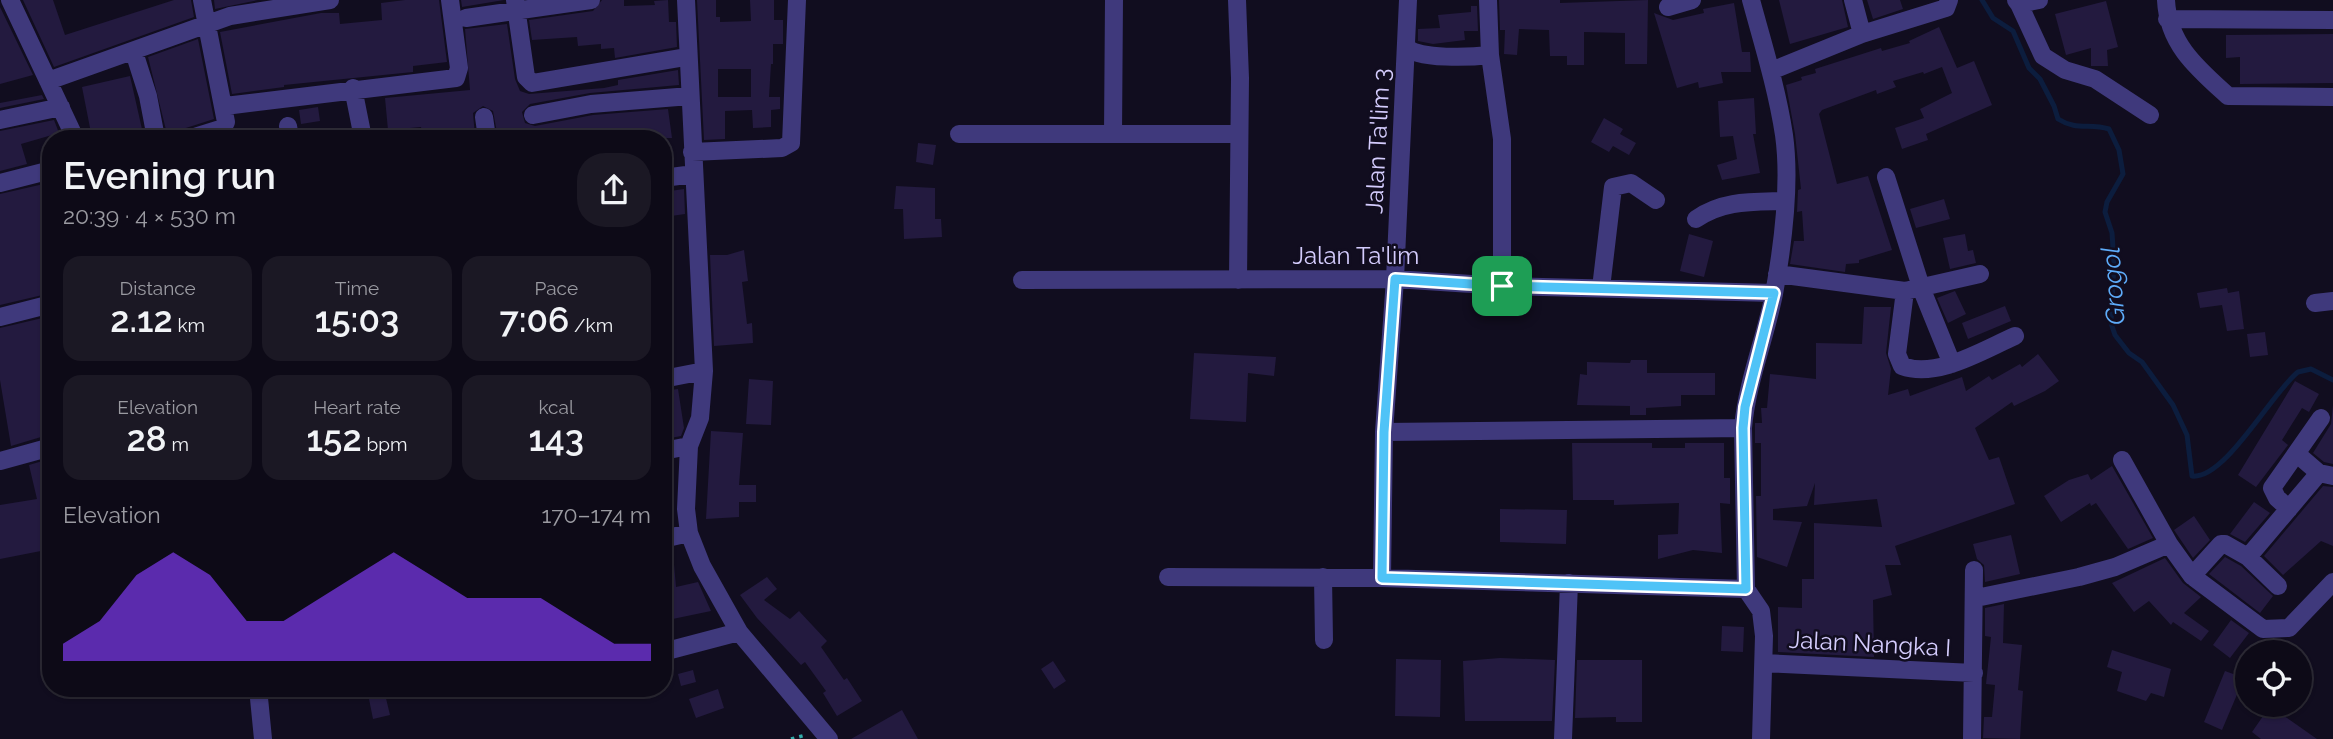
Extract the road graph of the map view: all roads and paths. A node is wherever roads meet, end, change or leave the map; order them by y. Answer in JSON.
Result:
{"nodes":[{"id":1,"x":10,"y":0,"type":"edge"},
{"id":2,"x":202,"y":0,"type":"edge"},
{"id":3,"x":330,"y":0,"type":"edge"},
{"id":4,"x":450,"y":0,"type":"edge"},
{"id":5,"x":591,"y":0,"type":"edge"},
{"id":6,"x":686,"y":0,"type":"edge"},
{"id":7,"x":797,"y":0,"type":"edge"},
{"id":8,"x":1114,"y":0,"type":"edge"},
{"id":9,"x":1237,"y":0,"type":"edge"},
{"id":10,"x":1408,"y":0,"type":"edge"},
{"id":11,"x":1488,"y":0,"type":"edge"},
{"id":12,"x":1692,"y":0,"type":"edge"},
{"id":13,"x":1751,"y":0,"type":"edge"},
{"id":14,"x":1853,"y":0,"type":"edge"},
{"id":15,"x":1949,"y":0,"type":"edge"},
{"id":16,"x":2039,"y":0,"type":"edge"},
{"id":17,"x":2166,"y":0,"type":"edge"},
{"id":18,"x":2018,"y":2,"type":"edge"},
{"id":19,"x":515,"y":6,"type":"edge"},
{"id":20,"x":1668,"y":6,"type":"dead end"},
{"id":21,"x":466,"y":18,"type":"dead end"},
{"id":22,"x":2167,"y":19,"type":"junction"},
{"id":23,"x":2333,"y":20,"type":"edge"},
{"id":24,"x":209,"y":24,"type":"junction"},
{"id":25,"x":1862,"y":34,"type":"junction"},
{"id":26,"x":1407,"y":47,"type":"junction"},
{"id":27,"x":134,"y":52,"type":"junction"},
{"id":28,"x":1490,"y":55,"type":"junction"},
{"id":29,"x":686,"y":57,"type":"junction"},
{"id":30,"x":1771,"y":71,"type":"junction"},
{"id":31,"x":48,"y":81,"type":"junction"},
{"id":32,"x":353,"y":88,"type":"junction"},
{"id":33,"x":690,"y":96,"type":"junction"},
{"id":34,"x":2333,"y":97,"type":"edge"},
{"id":35,"x":225,"y":106,"type":"junction"},
{"id":36,"x":61,"y":107,"type":"junction"},
{"id":37,"x":533,"y":115,"type":"dead end"},
{"id":38,"x":2150,"y":115,"type":"dead end"},
{"id":39,"x":484,"y":117,"type":"dead end"},
{"id":40,"x":0,"y":120,"type":"edge"},
{"id":41,"x":71,"y":130,"type":"edge"},
{"id":42,"x":154,"y":130,"type":"edge"},
{"id":43,"x":217,"y":130,"type":"edge"},
{"id":44,"x":361,"y":130,"type":"edge"},
{"id":45,"x":486,"y":130,"type":"edge"},
{"id":46,"x":959,"y":134,"type":"dead end"},
{"id":47,"x":1113,"y":134,"type":"junction"},
{"id":48,"x":1239,"y":134,"type":"junction"},
{"id":49,"x":692,"y":152,"type":"junction"},
{"id":50,"x":42,"y":172,"type":"edge"},
{"id":51,"x":694,"y":174,"type":"junction"},
{"id":52,"x":672,"y":177,"type":"edge"},
{"id":53,"x":1886,"y":177,"type":"dead end"},
{"id":54,"x":0,"y":183,"type":"edge"},
{"id":55,"x":1656,"y":200,"type":"dead end"},
{"id":56,"x":1785,"y":201,"type":"junction"},
{"id":57,"x":1696,"y":219,"type":"dead end"},
{"id":58,"x":1777,"y":274,"type":"junction"},
{"id":59,"x":1980,"y":274,"type":"dead end"},
{"id":60,"x":1395,"y":279,"type":"junction"},
{"id":61,"x":1022,"y":281,"type":"dead end"},
{"id":62,"x":1238,"y":281,"type":"junction"},
{"id":63,"x":1502,"y":286,"type":"junction"},
{"id":64,"x":1601,"y":288,"type":"junction"},
{"id":65,"x":1913,"y":290,"type":"junction"},
{"id":66,"x":1774,"y":293,"type":"junction"},
{"id":67,"x":42,"y":306,"type":"edge"},
{"id":68,"x":0,"y":317,"type":"edge"},
{"id":69,"x":2015,"y":336,"type":"dead end"},
{"id":70,"x":1952,"y":364,"type":"junction"},
{"id":71,"x":704,"y":371,"type":"junction"},
{"id":72,"x":672,"y":377,"type":"edge"},
{"id":73,"x":2320,"y":418,"type":"dead end"},
{"id":74,"x":1743,"y":428,"type":"junction"},
{"id":75,"x":1384,"y":432,"type":"junction"},
{"id":76,"x":689,"y":446,"type":"junction"},
{"id":77,"x":42,"y":449,"type":"edge"},
{"id":78,"x":672,"y":449,"type":"edge"},
{"id":79,"x":2297,"y":454,"type":"junction"},
{"id":80,"x":2122,"y":460,"type":"dead end"},
{"id":81,"x":0,"y":461,"type":"edge"},
{"id":82,"x":2326,"y":474,"type":"edge"},
{"id":83,"x":2289,"y":509,"type":"junction"},
{"id":84,"x":689,"y":533,"type":"junction"},
{"id":85,"x":672,"y":537,"type":"edge"},
{"id":86,"x":2169,"y":544,"type":"junction"},
{"id":87,"x":2248,"y":557,"type":"junction"},
{"id":88,"x":1974,"y":570,"type":"dead end"},
{"id":89,"x":2192,"y":576,"type":"junction"},
{"id":90,"x":1168,"y":577,"type":"dead end"},
{"id":91,"x":1323,"y":577,"type":"junction"},
{"id":92,"x":1382,"y":578,"type":"junction"},
{"id":93,"x":2333,"y":582,"type":"edge"},
{"id":94,"x":1569,"y":583,"type":"junction"},
{"id":95,"x":2278,"y":586,"type":"dead end"},
{"id":96,"x":1746,"y":589,"type":"junction"},
{"id":97,"x":1976,"y":598,"type":"junction"},
{"id":98,"x":738,"y":632,"type":"junction"},
{"id":99,"x":1324,"y":640,"type":"dead end"},
{"id":100,"x":672,"y":650,"type":"edge"},
{"id":101,"x":1764,"y":663,"type":"junction"},
{"id":102,"x":1974,"y":673,"type":"junction"},
{"id":103,"x":259,"y":697,"type":"edge"},
{"id":104,"x":263,"y":739,"type":"edge"},
{"id":105,"x":829,"y":739,"type":"edge"},
{"id":106,"x":1563,"y":739,"type":"edge"},
{"id":107,"x":1761,"y":739,"type":"edge"},
{"id":108,"x":1972,"y":739,"type":"edge"}],
"edges":[{"from":1,"to":31,"type":"street"},
{"from":2,"to":24,"type":"street"},
{"from":3,"to":24,"type":"street"},
{"from":4,"to":32,"type":"street"},
{"from":5,"to":19,"type":"street"},
{"from":6,"to":29,"type":"street"},
{"from":7,"to":49,"type":"street"},
{"from":8,"to":47,"type":"street"},
{"from":9,"to":48,"type":"street"},
{"from":10,"to":26,"type":"street","name":"Jalan Ta'lim 3"},
{"from":11,"to":28,"type":"street"},
{"from":12,"to":20,"type":"street"},
{"from":13,"to":30,"type":"street"},
{"from":14,"to":25,"type":"street"},
{"from":15,"to":25,"type":"street"},
{"from":16,"to":18,"type":"street"},
{"from":17,"to":22,"type":"street"},
{"from":18,"to":38,"type":"street"},
{"from":19,"to":21,"type":"street"},
{"from":19,"to":29,"type":"street"},
{"from":22,"to":23,"type":"street"},
{"from":22,"to":34,"type":"street"},
{"from":24,"to":27,"type":"street"},
{"from":24,"to":35,"type":"street"},
{"from":25,"to":30,"type":"street"},
{"from":26,"to":28,"type":"street"},
{"from":26,"to":60,"type":"street","name":"Jalan Ta'lim 3"},
{"from":27,"to":31,"type":"street"},
{"from":27,"to":42,"type":"street"},
{"from":28,"to":63,"type":"street"},
{"from":29,"to":33,"type":"street"},
{"from":30,"to":56,"type":"street"},
{"from":31,"to":36,"type":"street"},
{"from":32,"to":35,"type":"street"},
{"from":32,"to":44,"type":"street"},
{"from":33,"to":37,"type":"street"},
{"from":33,"to":49,"type":"street"},
{"from":35,"to":43,"type":"street"},
{"from":36,"to":40,"type":"street"},
{"from":36,"to":41,"type":"street"},
{"from":39,"to":45,"type":"street"},
{"from":46,"to":47,"type":"street"},
{"from":47,"to":48,"type":"street"},
{"from":48,"to":62,"type":"street"},
{"from":49,"to":51,"type":"street"},
{"from":50,"to":54,"type":"street"},
{"from":51,"to":52,"type":"street"},
{"from":51,"to":71,"type":"street"},
{"from":53,"to":65,"type":"street"},
{"from":55,"to":64,"type":"street"},
{"from":56,"to":57,"type":"street"},
{"from":56,"to":58,"type":"street"},
{"from":58,"to":65,"type":"street"},
{"from":58,"to":66,"type":"street"},
{"from":59,"to":65,"type":"street"},
{"from":60,"to":62,"type":"street","name":"Jalan Ta'lim"},
{"from":60,"to":63,"type":"street","name":"Jalan Ta'lim"},
{"from":60,"to":75,"type":"street","name":"Jalan Ta'lim 3"},
{"from":61,"to":62,"type":"street","name":"Jalan Ta'lim"},
{"from":63,"to":64,"type":"street","name":"Jalan Ta'lim"},
{"from":64,"to":66,"type":"street","name":"Jalan Ta'lim"},
{"from":65,"to":70,"type":"street"},
{"from":65,"to":70,"type":"street"},
{"from":66,"to":74,"type":"street"},
{"from":67,"to":68,"type":"street"},
{"from":69,"to":70,"type":"street"},
{"from":71,"to":72,"type":"street"},
{"from":71,"to":76,"type":"street"},
{"from":73,"to":79,"type":"street"},
{"from":74,"to":75,"type":"street"},
{"from":74,"to":96,"type":"street"},
{"from":75,"to":92,"type":"street","name":"Jalan Ta'lim 3"},
{"from":76,"to":78,"type":"street"},
{"from":76,"to":84,"type":"street"},
{"from":77,"to":81,"type":"street"},
{"from":79,"to":82,"type":"street"},
{"from":79,"to":83,"type":"street"},
{"from":80,"to":86,"type":"street"},
{"from":82,"to":83,"type":"street"},
{"from":83,"to":87,"type":"street"},
{"from":84,"to":85,"type":"street"},
{"from":84,"to":98,"type":"street"},
{"from":86,"to":89,"type":"street"},
{"from":86,"to":97,"type":"street"},
{"from":87,"to":89,"type":"street"},
{"from":87,"to":95,"type":"street"},
{"from":88,"to":97,"type":"street"},
{"from":89,"to":93,"type":"street"},
{"from":90,"to":91,"type":"street"},
{"from":91,"to":92,"type":"street"},
{"from":91,"to":99,"type":"street"},
{"from":92,"to":94,"type":"street"},
{"from":94,"to":96,"type":"street"},
{"from":94,"to":106,"type":"street"},
{"from":96,"to":101,"type":"street"},
{"from":97,"to":102,"type":"street"},
{"from":98,"to":100,"type":"street"},
{"from":98,"to":105,"type":"street"},
{"from":101,"to":102,"type":"street","name":"Jalan Nangka I"},
{"from":101,"to":107,"type":"street"},
{"from":102,"to":108,"type":"street"},
{"from":103,"to":104,"type":"street"}]}
